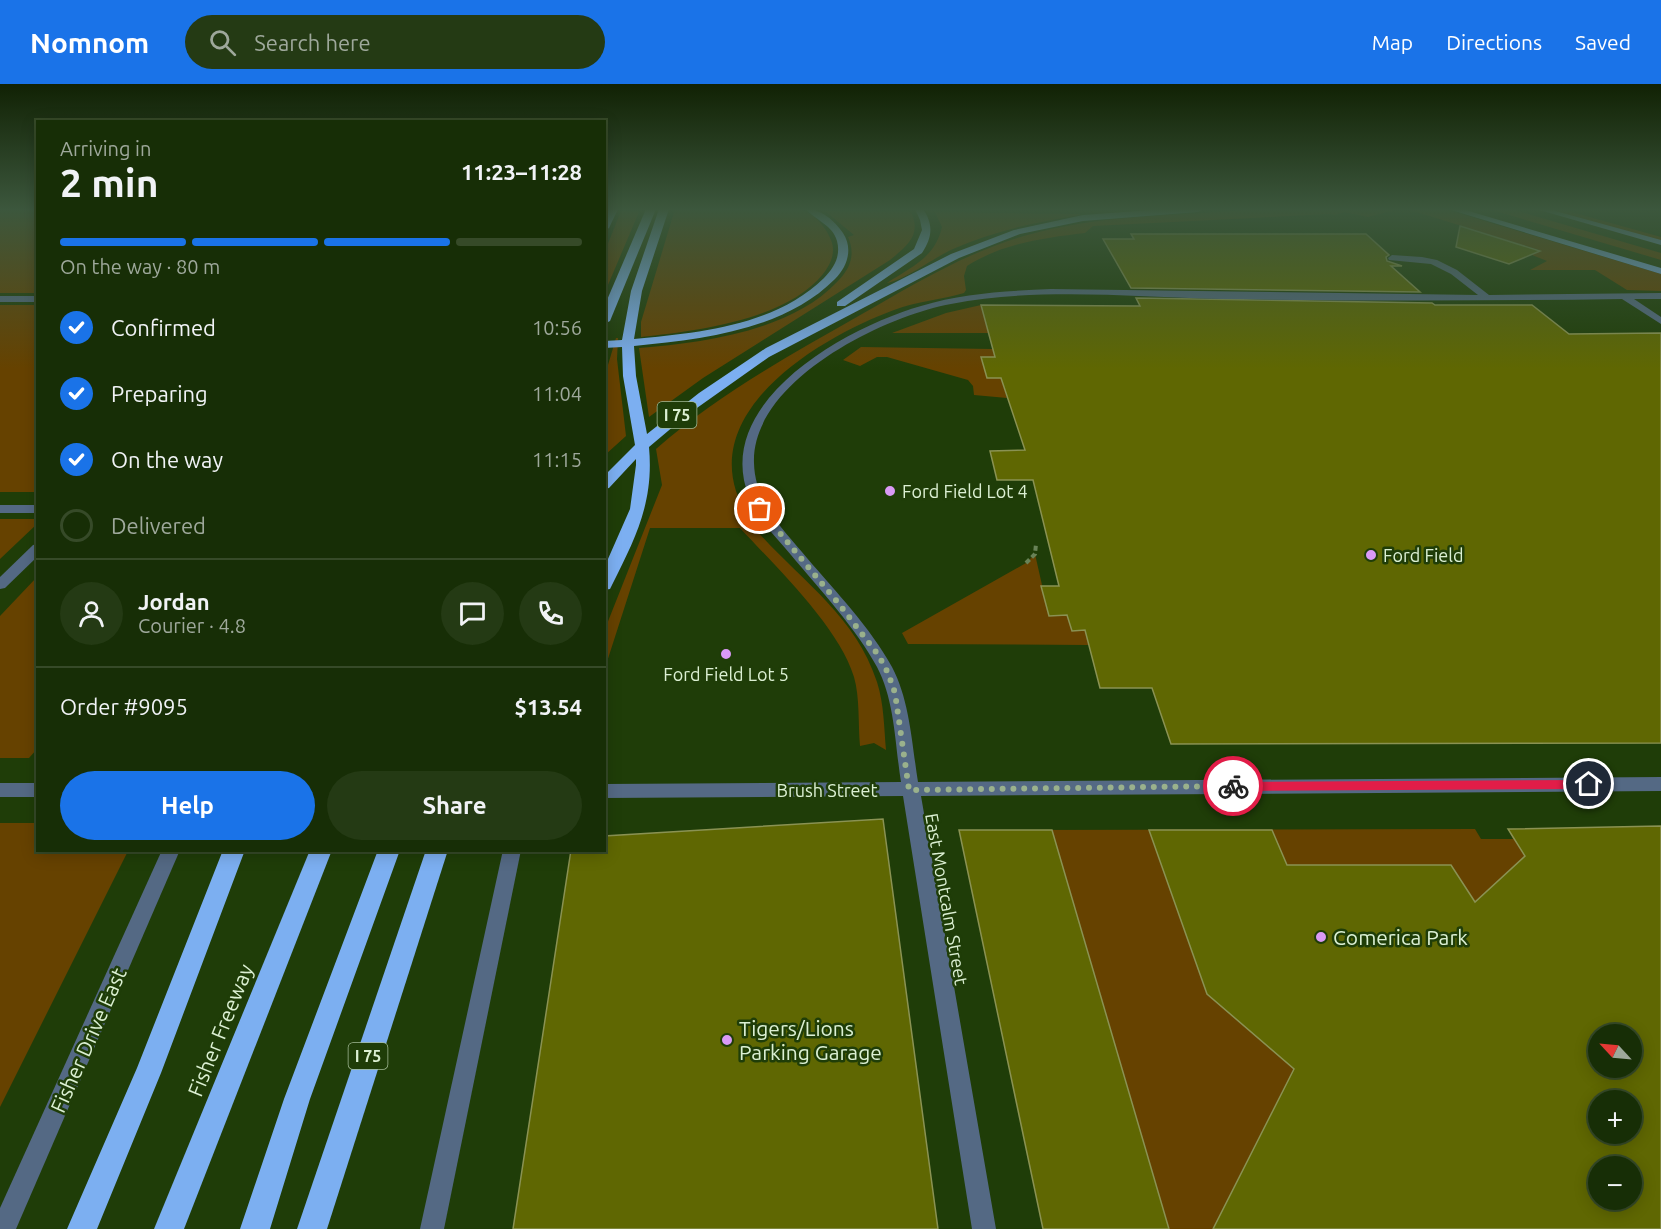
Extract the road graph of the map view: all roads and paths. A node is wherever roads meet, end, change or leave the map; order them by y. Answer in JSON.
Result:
{"nodes":[{"id":1,"x":628,"y":262,"type":"edge"},
{"id":2,"x":647,"y":262,"type":"edge"},
{"id":3,"x":841,"y":262,"type":"edge"},
{"id":4,"x":901,"y":262,"type":"edge"},
{"id":5,"x":943,"y":262,"type":"edge"},
{"id":6,"x":1438,"y":262,"type":"edge"},
{"id":7,"x":1632,"y":262,"type":"edge"},
{"id":8,"x":1661,"y":271,"type":"edge"},
{"id":9,"x":1661,"y":296,"type":"edge"},
{"id":10,"x":1486,"y":297,"type":"junction"},
{"id":11,"x":1625,"y":297,"type":"junction"},
{"id":12,"x":0,"y":299,"type":"edge"},
{"id":13,"x":36,"y":299,"type":"edge"},
{"id":14,"x":606,"y":316,"type":"edge"},
{"id":15,"x":1661,"y":321,"type":"edge"},
{"id":16,"x":606,"y":345,"type":"edge"},
{"id":17,"x":760,"y":357,"type":"junction"},
{"id":18,"x":606,"y":483,"type":"edge"},
{"id":19,"x":0,"y":509,"type":"edge"},
{"id":20,"x":36,"y":509,"type":"edge"},
{"id":21,"x":1036,"y":544,"type":"dead end"},
{"id":22,"x":36,"y":550,"type":"edge"},
{"id":23,"x":1026,"y":562,"type":"dead end"},
{"id":24,"x":606,"y":581,"type":"edge"},
{"id":25,"x":0,"y":585,"type":"edge"},
{"id":26,"x":1661,"y":784,"type":"edge"},
{"id":27,"x":0,"y":790,"type":"edge"},
{"id":28,"x":36,"y":790,"type":"edge"},
{"id":29,"x":909,"y":790,"type":"junction"},
{"id":30,"x":606,"y":791,"type":"edge"},
{"id":31,"x":170,"y":852,"type":"edge"},
{"id":32,"x":233,"y":852,"type":"edge"},
{"id":33,"x":320,"y":852,"type":"edge"},
{"id":34,"x":388,"y":852,"type":"edge"},
{"id":35,"x":437,"y":852,"type":"edge"},
{"id":36,"x":512,"y":852,"type":"edge"},
{"id":37,"x":3,"y":1229,"type":"edge"},
{"id":38,"x":82,"y":1229,"type":"edge"},
{"id":39,"x":169,"y":1229,"type":"edge"},
{"id":40,"x":255,"y":1229,"type":"edge"},
{"id":41,"x":312,"y":1229,"type":"edge"},
{"id":42,"x":432,"y":1229,"type":"edge"},
{"id":43,"x":984,"y":1229,"type":"edge"}],
"edges":[{"from":1,"to":14,"type":"highway"},
{"from":2,"to":24,"type":"highway"},
{"from":3,"to":16,"type":"highway"},
{"from":4,"to":17,"type":"highway","number":"I 75"},
{"from":5,"to":17,"type":"highway"},
{"from":6,"to":10,"type":"street"},
{"from":7,"to":8,"type":"highway"},
{"from":9,"to":11,"type":"street","name":"East Montcalm Street"},
{"from":10,"to":11,"type":"street","name":"East Montcalm Street"},
{"from":10,"to":29,"type":"street","name":"East Montcalm Street"},
{"from":11,"to":15,"type":"street"},
{"from":12,"to":13,"type":"street"},
{"from":17,"to":18,"type":"highway","number":"I 75"},
{"from":19,"to":20,"type":"street"},
{"from":21,"to":23,"type":"path"},
{"from":22,"to":25,"type":"street"},
{"from":26,"to":29,"type":"street","name":"Brush Street"},
{"from":27,"to":28,"type":"street"},
{"from":29,"to":30,"type":"street","name":"Brush Street"},
{"from":29,"to":43,"type":"street","name":"East Montcalm Street"},
{"from":31,"to":37,"type":"street","name":"Fisher Drive East"},
{"from":32,"to":38,"type":"highway"},
{"from":33,"to":39,"type":"highway","name":"Fisher Freeway"},
{"from":34,"to":40,"type":"highway"},
{"from":35,"to":41,"type":"highway","number":"I 75"},
{"from":36,"to":42,"type":"street"}]}
